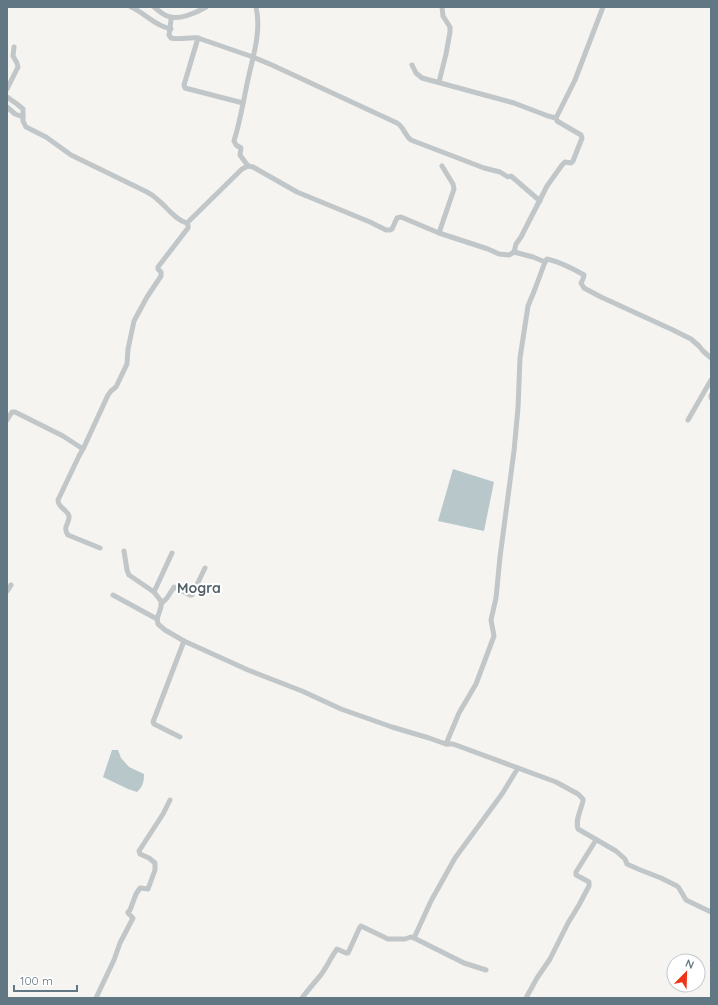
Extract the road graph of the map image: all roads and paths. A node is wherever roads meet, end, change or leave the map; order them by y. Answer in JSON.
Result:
{"nodes":[{"id":1,"x":131,"y":7,"type":"edge"},
{"id":2,"x":154,"y":7,"type":"edge"},
{"id":3,"x":206,"y":7,"type":"edge"},
{"id":4,"x":256,"y":7,"type":"edge"},
{"id":5,"x":442,"y":7,"type":"edge"},
{"id":6,"x":603,"y":7,"type":"edge"},
{"id":7,"x":171,"y":23,"type":"junction"},
{"id":8,"x":198,"y":38,"type":"junction"},
{"id":9,"x":14,"y":47,"type":"dead end"},
{"id":10,"x":253,"y":57,"type":"junction"},
{"id":11,"x":412,"y":65,"type":"dead end"},
{"id":12,"x":439,"y":82,"type":"junction"},
{"id":13,"x":7,"y":89,"type":"edge"},
{"id":14,"x":7,"y":97,"type":"edge"},
{"id":15,"x":243,"y":103,"type":"junction"},
{"id":16,"x":7,"y":107,"type":"edge"},
{"id":17,"x":23,"y":116,"type":"junction"},
{"id":18,"x":556,"y":118,"type":"junction"},
{"id":19,"x":248,"y":166,"type":"junction"},
{"id":20,"x":442,"y":166,"type":"dead end"},
{"id":21,"x":540,"y":201,"type":"junction"},
{"id":22,"x":187,"y":223,"type":"junction"},
{"id":23,"x":439,"y":233,"type":"junction"},
{"id":24,"x":514,"y":252,"type":"junction"},
{"id":25,"x":545,"y":262,"type":"junction"},
{"id":26,"x":711,"y":358,"type":"edge"},
{"id":27,"x":710,"y":382,"type":"edge"},
{"id":28,"x":711,"y":395,"type":"edge"},
{"id":29,"x":7,"y":420,"type":"edge"},
{"id":30,"x":688,"y":420,"type":"dead end"},
{"id":31,"x":83,"y":449,"type":"junction"},
{"id":32,"x":100,"y":548,"type":"dead end"},
{"id":33,"x":124,"y":551,"type":"dead end"},
{"id":34,"x":172,"y":553,"type":"dead end"},
{"id":35,"x":205,"y":568,"type":"dead end"},
{"id":36,"x":11,"y":585,"type":"dead end"},
{"id":37,"x":7,"y":591,"type":"edge"},
{"id":38,"x":154,"y":592,"type":"junction"},
{"id":39,"x":113,"y":595,"type":"dead end"},
{"id":40,"x":162,"y":603,"type":"junction"},
{"id":41,"x":157,"y":619,"type":"junction"},
{"id":42,"x":184,"y":641,"type":"junction"},
{"id":43,"x":180,"y":737,"type":"dead end"},
{"id":44,"x":446,"y":744,"type":"junction"},
{"id":45,"x":518,"y":768,"type":"junction"},
{"id":46,"x":170,"y":800,"type":"dead end"},
{"id":47,"x":596,"y":840,"type":"junction"},
{"id":48,"x":711,"y":912,"type":"edge"},
{"id":49,"x":414,"y":938,"type":"junction"},
{"id":50,"x":486,"y":970,"type":"dead end"},
{"id":51,"x":96,"y":998,"type":"edge"},
{"id":52,"x":302,"y":998,"type":"edge"},
{"id":53,"x":526,"y":998,"type":"edge"}],
"edges":[{"from":1,"to":7,"type":"street"},
{"from":2,"to":7,"type":"street"},
{"from":3,"to":7,"type":"street"},
{"from":4,"to":10,"type":"street"},
{"from":5,"to":12,"type":"street"},
{"from":6,"to":18,"type":"street"},
{"from":7,"to":8,"type":"street"},
{"from":8,"to":10,"type":"street"},
{"from":8,"to":15,"type":"street"},
{"from":9,"to":13,"type":"street"},
{"from":10,"to":15,"type":"street"},
{"from":10,"to":21,"type":"street"},
{"from":11,"to":12,"type":"street"},
{"from":12,"to":18,"type":"street"},
{"from":14,"to":17,"type":"street"},
{"from":15,"to":19,"type":"street"},
{"from":16,"to":17,"type":"street"},
{"from":17,"to":22,"type":"street"},
{"from":18,"to":21,"type":"street"},
{"from":19,"to":22,"type":"street"},
{"from":19,"to":23,"type":"street"},
{"from":20,"to":23,"type":"street"},
{"from":21,"to":24,"type":"street"},
{"from":22,"to":31,"type":"street"},
{"from":23,"to":24,"type":"street"},
{"from":24,"to":25,"type":"street"},
{"from":25,"to":26,"type":"street"},
{"from":25,"to":44,"type":"street"},
{"from":27,"to":28,"type":"street"},
{"from":27,"to":30,"type":"street"},
{"from":29,"to":31,"type":"street"},
{"from":31,"to":32,"type":"street"},
{"from":33,"to":38,"type":"street"},
{"from":34,"to":38,"type":"street"},
{"from":35,"to":40,"type":"street"},
{"from":36,"to":37,"type":"street"},
{"from":38,"to":40,"type":"street"},
{"from":39,"to":41,"type":"street"},
{"from":40,"to":41,"type":"street"},
{"from":41,"to":42,"type":"street"},
{"from":42,"to":43,"type":"street"},
{"from":42,"to":44,"type":"street"},
{"from":44,"to":45,"type":"street"},
{"from":45,"to":47,"type":"street"},
{"from":45,"to":49,"type":"street"},
{"from":46,"to":51,"type":"street"},
{"from":47,"to":48,"type":"street"},
{"from":47,"to":53,"type":"street"},
{"from":49,"to":50,"type":"street"},
{"from":49,"to":52,"type":"street"}]}
